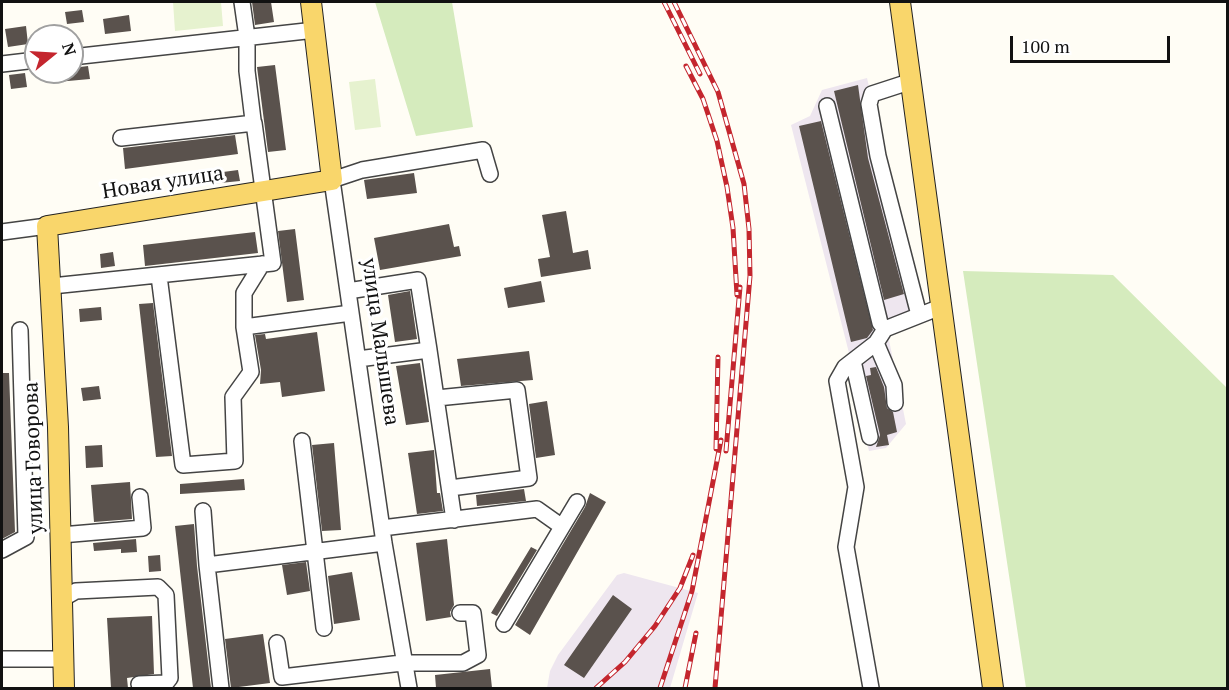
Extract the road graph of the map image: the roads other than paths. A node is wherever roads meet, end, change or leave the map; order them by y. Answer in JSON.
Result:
{"nodes":[{"id":1,"x":242,"y":2,"type":"edge"},
{"id":2,"x":311,"y":2,"type":"edge"},
{"id":3,"x":900,"y":2,"type":"edge"},
{"id":4,"x":315,"y":30,"type":"junction"},
{"id":5,"x":247,"y":37,"type":"junction"},
{"id":6,"x":84,"y":56,"type":"edge"},
{"id":7,"x":24,"y":61,"type":"edge"},
{"id":8,"x":2,"y":64,"type":"edge"},
{"id":9,"x":912,"y":81,"type":"junction"},
{"id":10,"x":827,"y":106,"type":"dead end"},
{"id":11,"x":253,"y":120,"type":"dead end"},
{"id":12,"x":121,"y":138,"type":"dead end"},
{"id":13,"x":490,"y":174,"type":"dead end"},
{"id":14,"x":332,"y":180,"type":"junction"},
{"id":15,"x":262,"y":191,"type":"junction"},
{"id":16,"x":47,"y":226,"type":"junction"},
{"id":17,"x":2,"y":232,"type":"edge"},
{"id":18,"x":262,"y":264,"type":"junction"},
{"id":19,"x":159,"y":276,"type":"junction"},
{"id":20,"x":52,"y":286,"type":"junction"},
{"id":21,"x":348,"y":291,"type":"junction"},
{"id":22,"x":942,"y":306,"type":"junction"},
{"id":23,"x":351,"y":313,"type":"junction"},
{"id":24,"x":919,"y":315,"type":"junction"},
{"id":25,"x":244,"y":327,"type":"junction"},
{"id":26,"x":885,"y":329,"type":"junction"},
{"id":27,"x":20,"y":330,"type":"dead end"},
{"id":28,"x":876,"y":343,"type":"junction"},
{"id":29,"x":429,"y":350,"type":"junction"},
{"id":30,"x":358,"y":359,"type":"junction"},
{"id":31,"x":853,"y":361,"type":"junction"},
{"id":32,"x":437,"y":398,"type":"junction"},
{"id":33,"x":895,"y":403,"type":"dead end"},
{"id":34,"x":870,"y":437,"type":"dead end"},
{"id":35,"x":302,"y":441,"type":"dead end"},
{"id":36,"x":450,"y":488,"type":"junction"},
{"id":37,"x":140,"y":497,"type":"dead end"},
{"id":38,"x":577,"y":502,"type":"dead end"},
{"id":39,"x":202,"y":511,"type":"dead end"},
{"id":40,"x":454,"y":520,"type":"junction"},
{"id":41,"x":561,"y":526,"type":"junction"},
{"id":42,"x":60,"y":536,"type":"junction"},
{"id":43,"x":383,"y":536,"type":"junction"},
{"id":44,"x":2,"y":550,"type":"edge"},
{"id":45,"x":313,"y":552,"type":"junction"},
{"id":46,"x":207,"y":565,"type":"junction"},
{"id":47,"x":62,"y":599,"type":"junction"},
{"id":48,"x":460,"y":613,"type":"dead end"},
{"id":49,"x":504,"y":624,"type":"dead end"},
{"id":50,"x":324,"y":628,"type":"dead end"},
{"id":51,"x":277,"y":643,"type":"dead end"},
{"id":52,"x":2,"y":659,"type":"edge"},
{"id":53,"x":63,"y":659,"type":"junction"},
{"id":54,"x":402,"y":663,"type":"junction"},
{"id":55,"x":139,"y":684,"type":"dead end"},
{"id":56,"x":64,"y":688,"type":"edge"},
{"id":57,"x":221,"y":688,"type":"edge"},
{"id":58,"x":409,"y":688,"type":"edge"},
{"id":59,"x":871,"y":688,"type":"edge"},
{"id":60,"x":993,"y":688,"type":"edge"}],
"edges":[{"from":1,"to":5,"type":"street"},
{"from":2,"to":4,"type":"main road","name":"улица Малышева"},
{"from":3,"to":9,"type":"main road"},
{"from":4,"to":5,"type":"street"},
{"from":4,"to":14,"type":"main road","name":"улица Малышева"},
{"from":5,"to":6,"type":"street"},
{"from":5,"to":11,"type":"street"},
{"from":7,"to":8,"type":"street"},
{"from":9,"to":22,"type":"main road"},
{"from":9,"to":24,"type":"street"},
{"from":10,"to":26,"type":"street"},
{"from":12,"to":15,"type":"street"},
{"from":13,"to":14,"type":"street"},
{"from":14,"to":15,"type":"main road","name":"Новая улица"},
{"from":14,"to":21,"type":"street","name":"улица Малышева"},
{"from":15,"to":16,"type":"main road","name":"Новая улица"},
{"from":15,"to":18,"type":"street"},
{"from":16,"to":17,"type":"street","name":"Новая улица"},
{"from":16,"to":20,"type":"main road","name":"улица Говорова"},
{"from":18,"to":19,"type":"street"},
{"from":18,"to":25,"type":"street"},
{"from":19,"to":20,"type":"street"},
{"from":19,"to":25,"type":"street"},
{"from":20,"to":42,"type":"main road","name":"улица Говорова"},
{"from":21,"to":23,"type":"street","name":"улица Малышева"},
{"from":21,"to":29,"type":"street"},
{"from":22,"to":24,"type":"street"},
{"from":22,"to":60,"type":"main road"},
{"from":23,"to":25,"type":"street"},
{"from":23,"to":30,"type":"street","name":"улица Малышева"},
{"from":24,"to":26,"type":"street"},
{"from":26,"to":28,"type":"street"},
{"from":27,"to":44,"type":"street"},
{"from":28,"to":31,"type":"street"},
{"from":28,"to":33,"type":"street"},
{"from":29,"to":30,"type":"street"},
{"from":29,"to":32,"type":"street"},
{"from":30,"to":43,"type":"street","name":"улица Малышева"},
{"from":31,"to":34,"type":"street"},
{"from":31,"to":59,"type":"street"},
{"from":32,"to":36,"type":"street"},
{"from":32,"to":36,"type":"street"},
{"from":35,"to":45,"type":"street"},
{"from":36,"to":40,"type":"street"},
{"from":37,"to":42,"type":"street"},
{"from":38,"to":41,"type":"street"},
{"from":39,"to":46,"type":"street"},
{"from":40,"to":41,"type":"street"},
{"from":40,"to":43,"type":"street"},
{"from":41,"to":49,"type":"street"},
{"from":42,"to":47,"type":"main road","name":"улица Говорова"},
{"from":43,"to":45,"type":"street"},
{"from":43,"to":54,"type":"street","name":"улица Малышева"},
{"from":45,"to":46,"type":"street"},
{"from":45,"to":50,"type":"street"},
{"from":46,"to":57,"type":"street"},
{"from":47,"to":53,"type":"main road","name":"улица Говорова"},
{"from":47,"to":55,"type":"street"},
{"from":48,"to":54,"type":"street"},
{"from":51,"to":54,"type":"street"},
{"from":52,"to":53,"type":"street"},
{"from":53,"to":56,"type":"main road","name":"улица Говорова"},
{"from":54,"to":58,"type":"street","name":"улица Малышева"}]}
